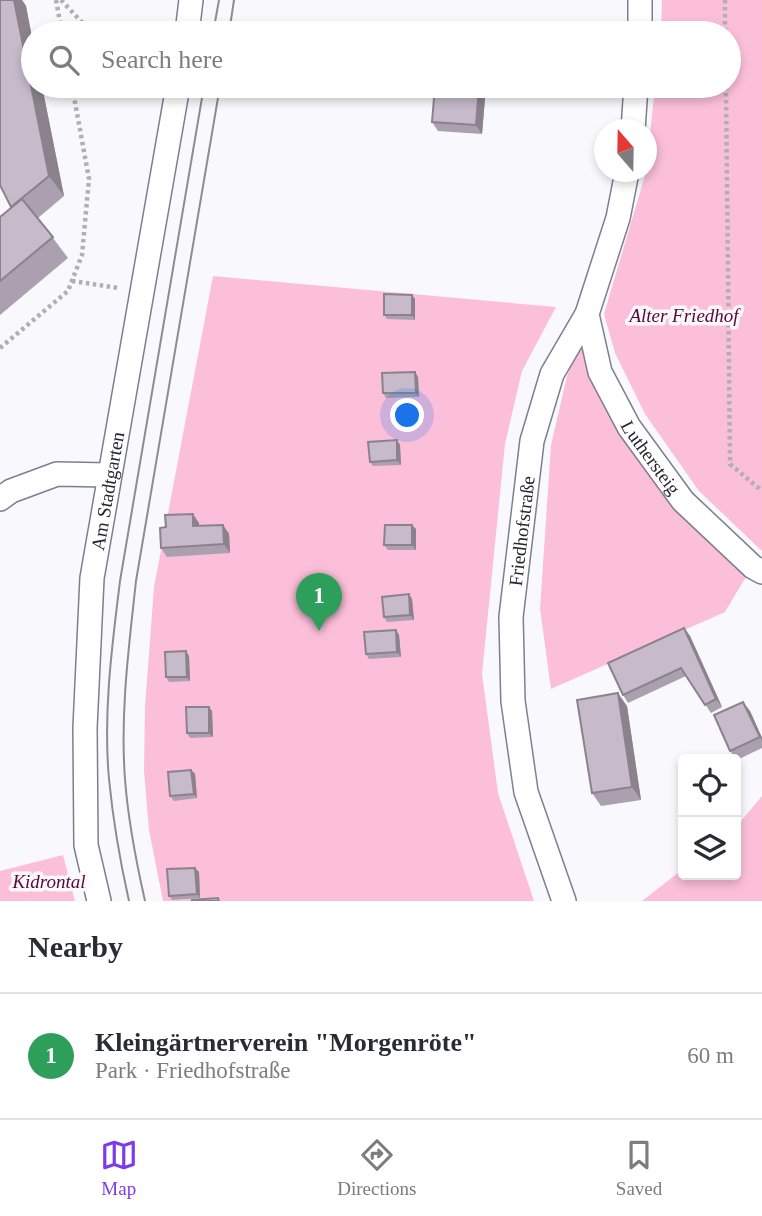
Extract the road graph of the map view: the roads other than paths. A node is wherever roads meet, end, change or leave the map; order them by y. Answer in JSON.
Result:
{"nodes":[{"id":1,"x":191,"y":0,"type":"edge"},
{"id":2,"x":640,"y":0,"type":"edge"},
{"id":3,"x":188,"y":21,"type":"edge"},
{"id":4,"x":640,"y":21,"type":"edge"},
{"id":5,"x":175,"y":98,"type":"edge"},
{"id":6,"x":635,"y":98,"type":"edge"},
{"id":7,"x":634,"y":119,"type":"edge"},
{"id":8,"x":625,"y":182,"type":"edge"},
{"id":9,"x":587,"y":314,"type":"junction"},
{"id":10,"x":108,"y":475,"type":"junction"},
{"id":11,"x":0,"y":499,"type":"edge"},
{"id":12,"x":762,"y":572,"type":"edge"},
{"id":13,"x":99,"y":901,"type":"edge"},
{"id":14,"x":564,"y":901,"type":"edge"}],
"edges":[{"from":1,"to":3,"type":"street"},
{"from":2,"to":4,"type":"street"},
{"from":5,"to":10,"type":"street","name":"Am Stadtgarten"},
{"from":6,"to":7,"type":"street"},
{"from":8,"to":9,"type":"street","name":"Friedhofstraße"},
{"from":9,"to":12,"type":"street","name":"Luthersteig"},
{"from":9,"to":14,"type":"street","name":"Friedhofstraße"},
{"from":10,"to":11,"type":"street"},
{"from":10,"to":13,"type":"street","name":"Am Stadtgarten"}]}
